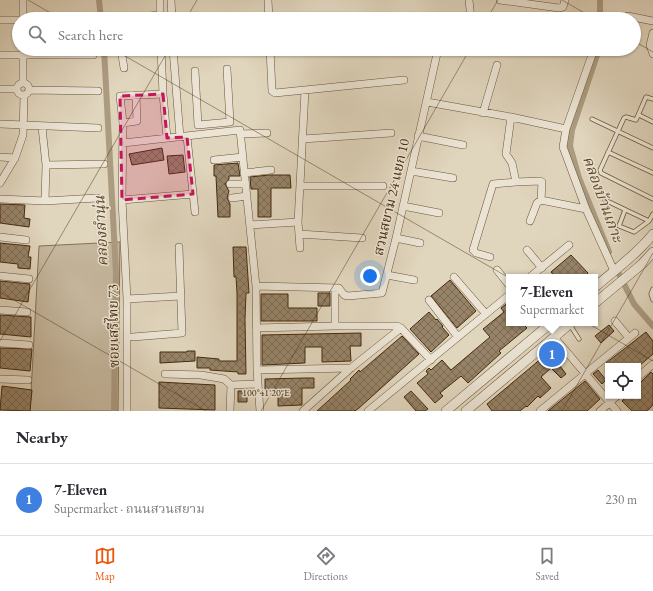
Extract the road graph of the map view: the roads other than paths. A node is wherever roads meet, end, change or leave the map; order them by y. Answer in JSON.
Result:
{"nodes":[{"id":1,"x":23,"y":0,"type":"edge"},
{"id":2,"x":160,"y":0,"type":"edge"},
{"id":3,"x":171,"y":0,"type":"edge"},
{"id":4,"x":268,"y":0,"type":"edge"},
{"id":5,"x":469,"y":0,"type":"edge"},
{"id":6,"x":500,"y":0,"type":"edge"},
{"id":7,"x":565,"y":0,"type":"edge"},
{"id":8,"x":23,"y":12,"type":"edge"},
{"id":9,"x":160,"y":12,"type":"edge"},
{"id":10,"x":172,"y":12,"type":"edge"},
{"id":11,"x":268,"y":12,"type":"edge"},
{"id":12,"x":470,"y":12,"type":"edge"},
{"id":13,"x":641,"y":19,"type":"edge"},
{"id":14,"x":0,"y":20,"type":"edge"},
{"id":15,"x":12,"y":20,"type":"edge"},
{"id":16,"x":653,"y":21,"type":"edge"},
{"id":17,"x":653,"y":33,"type":"edge"},
{"id":18,"x":12,"y":54,"type":"edge"},
{"id":19,"x":653,"y":54,"type":"edge"},
{"id":20,"x":0,"y":55,"type":"edge"},
{"id":21,"x":23,"y":56,"type":"edge"},
{"id":22,"x":122,"y":56,"type":"edge"},
{"id":23,"x":161,"y":56,"type":"edge"},
{"id":24,"x":174,"y":56,"type":"edge"},
{"id":25,"x":270,"y":56,"type":"edge"},
{"id":26,"x":437,"y":56,"type":"edge"},
{"id":27,"x":592,"y":56,"type":"edge"},
{"id":28,"x":497,"y":64,"type":"dead end"},
{"id":29,"x":124,"y":68,"type":"dead end"},
{"id":30,"x":228,"y":69,"type":"dead end"},
{"id":31,"x":195,"y":71,"type":"dead end"},
{"id":32,"x":404,"y":80,"type":"dead end"},
{"id":33,"x":23,"y":83,"type":"junction"},
{"id":34,"x":0,"y":89,"type":"edge"},
{"id":35,"x":17,"y":89,"type":"junction"},
{"id":36,"x":98,"y":91,"type":"dead end"},
{"id":37,"x":305,"y":91,"type":"junction"},
{"id":38,"x":26,"y":93,"type":"junction"},
{"id":39,"x":163,"y":94,"type":"junction"},
{"id":40,"x":136,"y":95,"type":"junction"},
{"id":41,"x":653,"y":99,"type":"edge"},
{"id":42,"x":427,"y":102,"type":"junction"},
{"id":43,"x":483,"y":113,"type":"junction"},
{"id":44,"x":639,"y":115,"type":"junction"},
{"id":45,"x":511,"y":117,"type":"junction"},
{"id":46,"x":592,"y":119,"type":"dead end"},
{"id":47,"x":653,"y":122,"type":"edge"},
{"id":48,"x":123,"y":123,"type":"junction"},
{"id":49,"x":0,"y":124,"type":"edge"},
{"id":50,"x":23,"y":125,"type":"junction"},
{"id":51,"x":198,"y":125,"type":"junction"},
{"id":52,"x":42,"y":126,"type":"junction"},
{"id":53,"x":98,"y":128,"type":"dead end"},
{"id":54,"x":566,"y":129,"type":"junction"},
{"id":55,"x":617,"y":131,"type":"junction"},
{"id":56,"x":267,"y":133,"type":"dead end"},
{"id":57,"x":390,"y":133,"type":"dead end"},
{"id":58,"x":240,"y":134,"type":"junction"},
{"id":59,"x":200,"y":135,"type":"junction"},
{"id":60,"x":418,"y":136,"type":"junction"},
{"id":61,"x":184,"y":137,"type":"junction"},
{"id":62,"x":167,"y":138,"type":"junction"},
{"id":63,"x":303,"y":139,"type":"junction"},
{"id":64,"x":123,"y":143,"type":"junction"},
{"id":65,"x":463,"y":145,"type":"dead end"},
{"id":66,"x":653,"y":148,"type":"edge"},
{"id":67,"x":608,"y":152,"type":"junction"},
{"id":68,"x":0,"y":157,"type":"edge"},
{"id":69,"x":243,"y":157,"type":"junction"},
{"id":70,"x":14,"y":158,"type":"junction"},
{"id":71,"x":214,"y":160,"type":"dead end"},
{"id":72,"x":104,"y":164,"type":"dead end"},
{"id":73,"x":46,"y":165,"type":"junction"},
{"id":74,"x":271,"y":170,"type":"dead end"},
{"id":75,"x":411,"y":171,"type":"junction"},
{"id":76,"x":244,"y":173,"type":"junction"},
{"id":77,"x":653,"y":173,"type":"edge"},
{"id":78,"x":453,"y":178,"type":"dead end"},
{"id":79,"x":516,"y":182,"type":"junction"},
{"id":80,"x":0,"y":183,"type":"edge"},
{"id":81,"x":230,"y":184,"type":"dead end"},
{"id":82,"x":246,"y":184,"type":"junction"},
{"id":83,"x":301,"y":186,"type":"junction"},
{"id":84,"x":383,"y":186,"type":"dead end"},
{"id":85,"x":193,"y":194,"type":"junction"},
{"id":86,"x":247,"y":196,"type":"junction"},
{"id":87,"x":97,"y":198,"type":"dead end"},
{"id":88,"x":232,"y":198,"type":"dead end"},
{"id":89,"x":0,"y":199,"type":"edge"},
{"id":90,"x":653,"y":199,"type":"edge"},
{"id":91,"x":122,"y":200,"type":"junction"},
{"id":92,"x":541,"y":200,"type":"junction"},
{"id":93,"x":605,"y":200,"type":"dead end"},
{"id":94,"x":45,"y":201,"type":"junction"},
{"id":95,"x":403,"y":206,"type":"junction"},
{"id":96,"x":586,"y":209,"type":"junction"},
{"id":97,"x":626,"y":210,"type":"junction"},
{"id":98,"x":196,"y":212,"type":"dead end"},
{"id":99,"x":439,"y":214,"type":"dead end"},
{"id":100,"x":653,"y":214,"type":"edge"},
{"id":101,"x":530,"y":221,"type":"dead end"},
{"id":102,"x":649,"y":221,"type":"junction"},
{"id":103,"x":298,"y":222,"type":"junction"},
{"id":104,"x":250,"y":225,"type":"junction"},
{"id":105,"x":299,"y":234,"type":"junction"},
{"id":106,"x":653,"y":234,"type":"edge"},
{"id":107,"x":0,"y":237,"type":"edge"},
{"id":108,"x":362,"y":238,"type":"dead end"},
{"id":109,"x":396,"y":238,"type":"junction"},
{"id":110,"x":26,"y":240,"type":"dead end"},
{"id":111,"x":420,"y":243,"type":"dead end"},
{"id":112,"x":569,"y":245,"type":"dead end"},
{"id":113,"x":179,"y":246,"type":"dead end"},
{"id":114,"x":300,"y":248,"type":"dead end"},
{"id":115,"x":527,"y":250,"type":"dead end"},
{"id":116,"x":653,"y":252,"type":"edge"},
{"id":117,"x":490,"y":257,"type":"dead end"},
{"id":118,"x":542,"y":268,"type":"junction"},
{"id":119,"x":617,"y":268,"type":"junction"},
{"id":120,"x":497,"y":270,"type":"dead end"},
{"id":121,"x":534,"y":274,"type":"edge"},
{"id":122,"x":387,"y":275,"type":"junction"},
{"id":123,"x":0,"y":276,"type":"edge"},
{"id":124,"x":454,"y":277,"type":"dead end"},
{"id":125,"x":29,"y":279,"type":"dead end"},
{"id":126,"x":414,"y":280,"type":"dead end"},
{"id":127,"x":506,"y":281,"type":"edge"},
{"id":128,"x":598,"y":284,"type":"edge"},
{"id":129,"x":256,"y":286,"type":"junction"},
{"id":130,"x":335,"y":288,"type":"junction"},
{"id":131,"x":653,"y":289,"type":"edge"},
{"id":132,"x":181,"y":296,"type":"junction"},
{"id":133,"x":506,"y":297,"type":"edge"},
{"id":134,"x":127,"y":299,"type":"junction"},
{"id":135,"x":429,"y":300,"type":"dead end"},
{"id":136,"x":653,"y":300,"type":"edge"},
{"id":137,"x":598,"y":301,"type":"edge"},
{"id":138,"x":0,"y":310,"type":"edge"},
{"id":139,"x":27,"y":312,"type":"dead end"},
{"id":140,"x":486,"y":314,"type":"junction"},
{"id":141,"x":615,"y":321,"type":"dead end"},
{"id":142,"x":335,"y":326,"type":"junction"},
{"id":143,"x":547,"y":326,"type":"edge"},
{"id":144,"x":568,"y":326,"type":"edge"},
{"id":145,"x":571,"y":326,"type":"edge"},
{"id":146,"x":256,"y":328,"type":"junction"},
{"id":147,"x":401,"y":328,"type":"junction"},
{"id":148,"x":133,"y":337,"type":"dead end"},
{"id":149,"x":458,"y":337,"type":"junction"},
{"id":150,"x":554,"y":337,"type":"junction"},
{"id":151,"x":579,"y":339,"type":"dead end"},
{"id":152,"x":0,"y":343,"type":"edge"},
{"id":153,"x":29,"y":345,"type":"dead end"},
{"id":154,"x":431,"y":360,"type":"junction"},
{"id":155,"x":653,"y":364,"type":"edge"},
{"id":156,"x":351,"y":368,"type":"junction"},
{"id":157,"x":258,"y":370,"type":"junction"},
{"id":158,"x":586,"y":373,"type":"junction"},
{"id":159,"x":165,"y":374,"type":"dead end"},
{"id":160,"x":641,"y":374,"type":"edge"},
{"id":161,"x":0,"y":379,"type":"edge"},
{"id":162,"x":28,"y":380,"type":"dead end"},
{"id":163,"x":258,"y":384,"type":"junction"},
{"id":164,"x":231,"y":385,"type":"junction"},
{"id":165,"x":614,"y":399,"type":"edge"},
{"id":166,"x":610,"y":403,"type":"junction"},
{"id":167,"x":126,"y":411,"type":"edge"},
{"id":168,"x":230,"y":411,"type":"edge"},
{"id":169,"x":260,"y":411,"type":"edge"},
{"id":170,"x":303,"y":411,"type":"edge"},
{"id":171,"x":368,"y":411,"type":"edge"},
{"id":172,"x":446,"y":411,"type":"edge"},
{"id":173,"x":466,"y":411,"type":"edge"},
{"id":174,"x":540,"y":411,"type":"edge"},
{"id":175,"x":600,"y":411,"type":"edge"},
{"id":176,"x":617,"y":411,"type":"edge"}],
"edges":[{"from":1,"to":8,"type":"street"},
{"from":2,"to":9,"type":"street"},
{"from":3,"to":10,"type":"street"},
{"from":4,"to":11,"type":"street"},
{"from":5,"to":12,"type":"street"},
{"from":6,"to":7,"type":"street"},
{"from":13,"to":16,"type":"street"},
{"from":14,"to":15,"type":"street"},
{"from":17,"to":19,"type":"street"},
{"from":18,"to":20,"type":"street"},
{"from":21,"to":33,"type":"street"},
{"from":22,"to":29,"type":"street"},
{"from":23,"to":39,"type":"street"},
{"from":24,"to":61,"type":"street"},
{"from":25,"to":37,"type":"street"},
{"from":26,"to":42,"type":"street","name":"สวนสยาม 24 แยก 10"},
{"from":27,"to":54,"type":"street"},
{"from":28,"to":43,"type":"street"},
{"from":30,"to":51,"type":"street"},
{"from":31,"to":51,"type":"street"},
{"from":32,"to":37,"type":"street"},
{"from":33,"to":35,"type":"street"},
{"from":33,"to":38,"type":"street"},
{"from":34,"to":35,"type":"street"},
{"from":35,"to":38,"type":"street"},
{"from":36,"to":38,"type":"street"},
{"from":37,"to":63,"type":"street"},
{"from":38,"to":50,"type":"street"},
{"from":39,"to":40,"type":"street"},
{"from":39,"to":62,"type":"street"},
{"from":40,"to":48,"type":"street"},
{"from":40,"to":48,"type":"street","name":"ซอยเสรีไทย 73"},
{"from":41,"to":44,"type":"lane"},
{"from":42,"to":43,"type":"street"},
{"from":42,"to":60,"type":"street","name":"สวนสยาม 24 แยก 10"},
{"from":43,"to":45,"type":"street"},
{"from":44,"to":47,"type":"lane"},
{"from":44,"to":55,"type":"lane"},
{"from":45,"to":54,"type":"street"},
{"from":45,"to":79,"type":"street"},
{"from":46,"to":55,"type":"lane"},
{"from":48,"to":64,"type":"street","name":"ซอยเสรีไทย 73"},
{"from":49,"to":50,"type":"street"},
{"from":50,"to":52,"type":"street"},
{"from":50,"to":70,"type":"street"},
{"from":51,"to":59,"type":"street"},
{"from":52,"to":53,"type":"street"},
{"from":52,"to":73,"type":"street"},
{"from":54,"to":96,"type":"street"},
{"from":55,"to":66,"type":"lane"},
{"from":55,"to":67,"type":"lane"},
{"from":56,"to":58,"type":"street"},
{"from":57,"to":63,"type":"street"},
{"from":58,"to":59,"type":"street"},
{"from":58,"to":69,"type":"street"},
{"from":59,"to":61,"type":"street"},
{"from":60,"to":65,"type":"street"},
{"from":60,"to":75,"type":"street","name":"สวนสยาม 24 แยก 10"},
{"from":61,"to":62,"type":"street"},
{"from":61,"to":85,"type":"street"},
{"from":62,"to":64,"type":"street"},
{"from":63,"to":83,"type":"street"},
{"from":64,"to":91,"type":"street","name":"ซอยเสรีไทย 73"},
{"from":67,"to":77,"type":"lane"},
{"from":67,"to":90,"type":"lane"},
{"from":68,"to":70,"type":"street"},
{"from":69,"to":71,"type":"street"},
{"from":69,"to":76,"type":"street"},
{"from":70,"to":80,"type":"street"},
{"from":72,"to":73,"type":"street"},
{"from":73,"to":94,"type":"street"},
{"from":74,"to":76,"type":"street"},
{"from":75,"to":78,"type":"street"},
{"from":75,"to":95,"type":"street","name":"สวนสยาม 24 แยก 10"},
{"from":76,"to":82,"type":"street"},
{"from":79,"to":92,"type":"street"},
{"from":79,"to":117,"type":"street"},
{"from":81,"to":82,"type":"street"},
{"from":82,"to":86,"type":"street"},
{"from":83,"to":84,"type":"street"},
{"from":83,"to":103,"type":"street"},
{"from":85,"to":91,"type":"street"},
{"from":85,"to":98,"type":"street"},
{"from":86,"to":88,"type":"street"},
{"from":86,"to":104,"type":"street"},
{"from":87,"to":94,"type":"street"},
{"from":89,"to":94,"type":"street"},
{"from":91,"to":134,"type":"street","name":"ซอยเสรีไทย 73"},
{"from":92,"to":96,"type":"street"},
{"from":92,"to":101,"type":"street"},
{"from":93,"to":97,"type":"lane"},
{"from":95,"to":99,"type":"street"},
{"from":95,"to":109,"type":"street","name":"สวนสยาม 24 แยก 10"},
{"from":96,"to":119,"type":"street"},
{"from":97,"to":102,"type":"lane"},
{"from":97,"to":102,"type":"lane"},
{"from":100,"to":102,"type":"lane"},
{"from":103,"to":104,"type":"street"},
{"from":103,"to":105,"type":"street"},
{"from":104,"to":129,"type":"street"},
{"from":105,"to":108,"type":"street"},
{"from":105,"to":114,"type":"street"},
{"from":106,"to":119,"type":"street"},
{"from":107,"to":110,"type":"street"},
{"from":109,"to":111,"type":"street"},
{"from":109,"to":122,"type":"street","name":"สวนสยาม 24 แยก 10"},
{"from":112,"to":118,"type":"street"},
{"from":113,"to":132,"type":"street"},
{"from":115,"to":118,"type":"street"},
{"from":116,"to":137,"type":"street"},
{"from":118,"to":121,"type":"street"},
{"from":119,"to":128,"type":"street"},
{"from":120,"to":127,"type":"street"},
{"from":122,"to":126,"type":"street"},
{"from":122,"to":130,"type":"street","name":"สวนสยาม 24 แยก 10"},
{"from":123,"to":125,"type":"street"},
{"from":124,"to":140,"type":"street"},
{"from":129,"to":130,"type":"street","name":"สวนสยาม 24 แยก 10"},
{"from":129,"to":146,"type":"street"},
{"from":130,"to":142,"type":"street"},
{"from":131,"to":136,"type":"lane"},
{"from":132,"to":134,"type":"street"},
{"from":132,"to":148,"type":"street"},
{"from":133,"to":140,"type":"street"},
{"from":134,"to":167,"type":"street","name":"ซอยเสรีไทย 73"},
{"from":135,"to":149,"type":"street"},
{"from":138,"to":139,"type":"street"},
{"from":140,"to":149,"type":"street"},
{"from":141,"to":158,"type":"street"},
{"from":142,"to":146,"type":"street"},
{"from":142,"to":147,"type":"street"},
{"from":143,"to":172,"type":"street"},
{"from":144,"to":150,"type":"street"},
{"from":145,"to":151,"type":"lane"},
{"from":146,"to":157,"type":"street"},
{"from":147,"to":154,"type":"street"},
{"from":147,"to":156,"type":"street"},
{"from":149,"to":154,"type":"street"},
{"from":150,"to":158,"type":"street"},
{"from":150,"to":173,"type":"street"},
{"from":152,"to":153,"type":"street"},
{"from":154,"to":171,"type":"street"},
{"from":155,"to":160,"type":"street"},
{"from":156,"to":157,"type":"street"},
{"from":156,"to":170,"type":"street"},
{"from":157,"to":163,"type":"street"},
{"from":158,"to":166,"type":"street"},
{"from":158,"to":174,"type":"street"},
{"from":159,"to":164,"type":"street"},
{"from":161,"to":162,"type":"street"},
{"from":163,"to":164,"type":"street"},
{"from":163,"to":169,"type":"street"},
{"from":164,"to":168,"type":"street"},
{"from":165,"to":166,"type":"street"},
{"from":166,"to":175,"type":"street"},
{"from":166,"to":176,"type":"street"}]}
